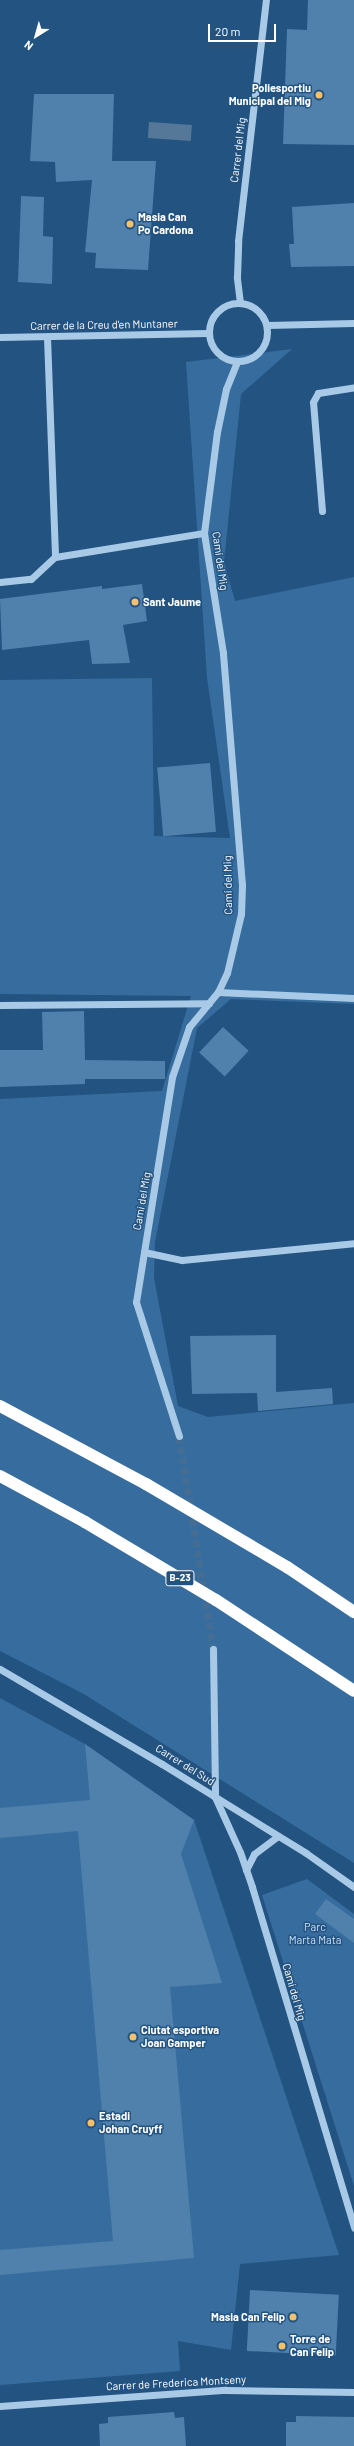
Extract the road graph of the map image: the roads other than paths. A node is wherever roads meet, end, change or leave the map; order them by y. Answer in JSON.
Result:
{"nodes":[{"id":1,"x":266,"y":0,"type":"edge"},
{"id":2,"x":240,"y":303,"type":"junction"},
{"id":3,"x":354,"y":323,"type":"edge"},
{"id":4,"x":267,"y":326,"type":"junction"},
{"id":5,"x":208,"y":333,"type":"junction"},
{"id":6,"x":0,"y":337,"type":"edge"},
{"id":7,"x":47,"y":337,"type":"junction"},
{"id":8,"x":237,"y":362,"type":"junction"},
{"id":9,"x":354,"y":386,"type":"edge"},
{"id":10,"x":322,"y":511,"type":"dead end"},
{"id":11,"x":204,"y":533,"type":"junction"},
{"id":12,"x":55,"y":557,"type":"junction"},
{"id":13,"x":0,"y":582,"type":"edge"},
{"id":14,"x":218,"y":992,"type":"junction"},
{"id":15,"x":354,"y":998,"type":"edge"},
{"id":16,"x":209,"y":1003,"type":"junction"},
{"id":17,"x":0,"y":1005,"type":"edge"},
{"id":18,"x":354,"y":1243,"type":"edge"},
{"id":19,"x":144,"y":1252,"type":"junction"},
{"id":20,"x":0,"y":1406,"type":"edge"},
{"id":21,"x":179,"y":1436,"type":"tunnel mouth"},
{"id":22,"x":0,"y":1476,"type":"edge"},
{"id":23,"x":354,"y":1612,"type":"edge"},
{"id":24,"x":213,"y":1649,"type":"tunnel mouth"},
{"id":25,"x":0,"y":1669,"type":"edge"},
{"id":26,"x":354,"y":1691,"type":"edge"},
{"id":27,"x":215,"y":1797,"type":"junction"},
{"id":28,"x":278,"y":1836,"type":"junction"},
{"id":29,"x":246,"y":1870,"type":"junction"},
{"id":30,"x":354,"y":1886,"type":"edge"},
{"id":31,"x":354,"y":2228,"type":"edge"},
{"id":32,"x":354,"y":2392,"type":"edge"},
{"id":33,"x":0,"y":2406,"type":"edge"}],
"edges":[{"from":1,"to":2,"type":"street","name":"Carrer del Mig"},
{"from":2,"to":4,"type":"street"},
{"from":2,"to":5,"type":"street"},
{"from":3,"to":4,"type":"street"},
{"from":4,"to":8,"type":"street"},
{"from":5,"to":7,"type":"street","name":"Carrer de la Creu d'en Muntaner"},
{"from":5,"to":8,"type":"street"},
{"from":6,"to":7,"type":"street","name":"Carrer de la Creu d'en Muntaner"},
{"from":7,"to":12,"type":"street"},
{"from":8,"to":11,"type":"street","name":"Camí del Mig"},
{"from":9,"to":10,"type":"street"},
{"from":11,"to":12,"type":"street"},
{"from":11,"to":14,"type":"street","name":"Camí del Mig"},
{"from":12,"to":13,"type":"street"},
{"from":14,"to":15,"type":"street"},
{"from":14,"to":16,"type":"street","name":"Camí del Mig"},
{"from":16,"to":17,"type":"street"},
{"from":16,"to":19,"type":"street","name":"Camí del Mig"},
{"from":18,"to":19,"type":"street"},
{"from":19,"to":21,"type":"street","name":"Camí del Mig"},
{"from":20,"to":23,"type":"highway"},
{"from":22,"to":26,"type":"highway","number":"B-23"},
{"from":24,"to":27,"type":"street","name":"Camí del Mig"},
{"from":25,"to":27,"type":"street","name":"Carrer del Sud"},
{"from":27,"to":28,"type":"street","name":"Carrer del Sud"},
{"from":27,"to":29,"type":"street","name":"Camí del Mig"},
{"from":28,"to":29,"type":"street"},
{"from":28,"to":30,"type":"street","name":"Carrer del Sud"},
{"from":29,"to":31,"type":"street","name":"Camí del Mig"},
{"from":32,"to":33,"type":"street","name":"Carrer de Frederica Montseny"}]}
